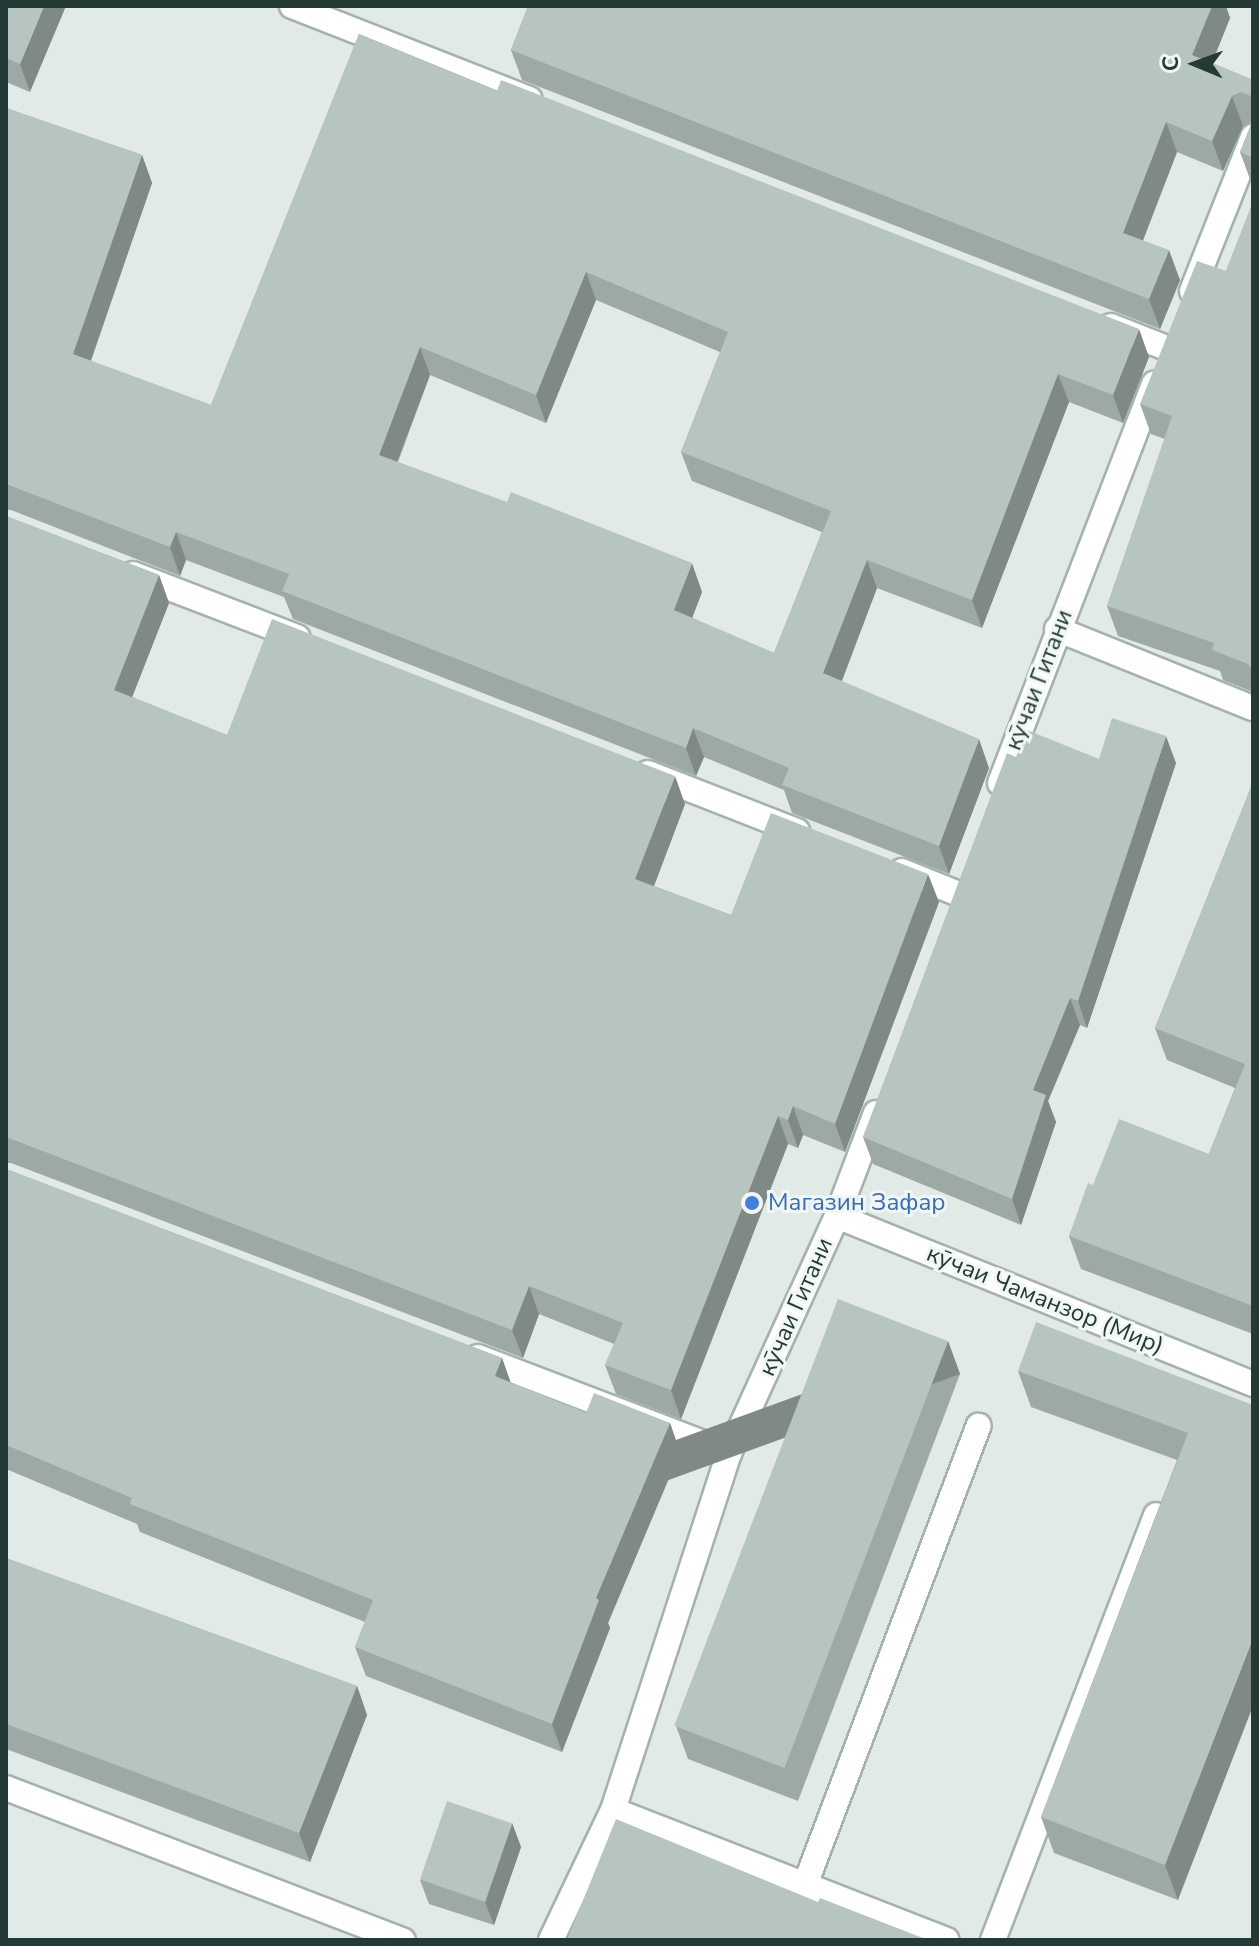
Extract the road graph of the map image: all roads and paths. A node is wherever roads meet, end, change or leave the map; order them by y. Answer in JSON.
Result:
{"nodes":[{"id":1,"x":292,"y":6,"type":"edge"},
{"id":2,"x":544,"y":105,"type":"edge"},
{"id":3,"x":1253,"y":137,"type":"edge"},
{"id":4,"x":1094,"y":320,"type":"edge"},
{"id":5,"x":1169,"y":349,"type":"junction"},
{"id":6,"x":110,"y":565,"type":"edge"},
{"id":7,"x":1057,"y":629,"type":"junction"},
{"id":8,"x":319,"y":646,"type":"edge"},
{"id":9,"x":1253,"y":708,"type":"edge"},
{"id":10,"x":631,"y":767,"type":"edge"},
{"id":11,"x":992,"y":806,"type":"edge"},
{"id":12,"x":825,"y":842,"type":"edge"},
{"id":13,"x":970,"y":864,"type":"edge"},
{"id":14,"x":885,"y":865,"type":"edge"},
{"id":15,"x":959,"y":894,"type":"junction"},
{"id":16,"x":948,"y":923,"type":"edge"},
{"id":17,"x":887,"y":1084,"type":"edge"},
{"id":18,"x":837,"y":1216,"type":"junction"},
{"id":19,"x":449,"y":1346,"type":"edge"},
{"id":20,"x":1253,"y":1384,"type":"edge"},
{"id":21,"x":978,"y":1426,"type":"dead end"},
{"id":22,"x":729,"y":1453,"type":"junction"},
{"id":23,"x":1156,"y":1515,"type":"edge"},
{"id":24,"x":6,"y":1788,"type":"edge"},
{"id":25,"x":613,"y":1810,"type":"junction"},
{"id":26,"x":805,"y":1885,"type":"junction"},
{"id":27,"x":403,"y":1940,"type":"edge"},
{"id":28,"x":551,"y":1940,"type":"edge"},
{"id":29,"x":947,"y":1940,"type":"edge"},
{"id":30,"x":993,"y":1940,"type":"edge"}],
"edges":[{"from":1,"to":2,"type":"street"},
{"from":3,"to":5,"type":"street","name":"кӯчаи Гитани"},
{"from":4,"to":5,"type":"street"},
{"from":5,"to":7,"type":"street","name":"кӯчаи Гитани"},
{"from":6,"to":8,"type":"street"},
{"from":7,"to":9,"type":"street"},
{"from":7,"to":11,"type":"street","name":"кӯчаи Гитани"},
{"from":10,"to":12,"type":"street"},
{"from":13,"to":15,"type":"street"},
{"from":14,"to":15,"type":"street"},
{"from":15,"to":16,"type":"street"},
{"from":17,"to":18,"type":"street","name":"кӯчаи Гитани"},
{"from":18,"to":20,"type":"street","name":"кӯчаи Чаманзор (Мир)"},
{"from":18,"to":22,"type":"street","name":"кӯчаи Гитани"},
{"from":19,"to":22,"type":"street"},
{"from":21,"to":26,"type":"street"},
{"from":22,"to":25,"type":"street","name":"кӯчаи Гитани"},
{"from":23,"to":30,"type":"street"},
{"from":24,"to":27,"type":"street"},
{"from":25,"to":26,"type":"street"},
{"from":25,"to":28,"type":"street","name":"кӯчаи Гитани"},
{"from":26,"to":29,"type":"street"}]}
